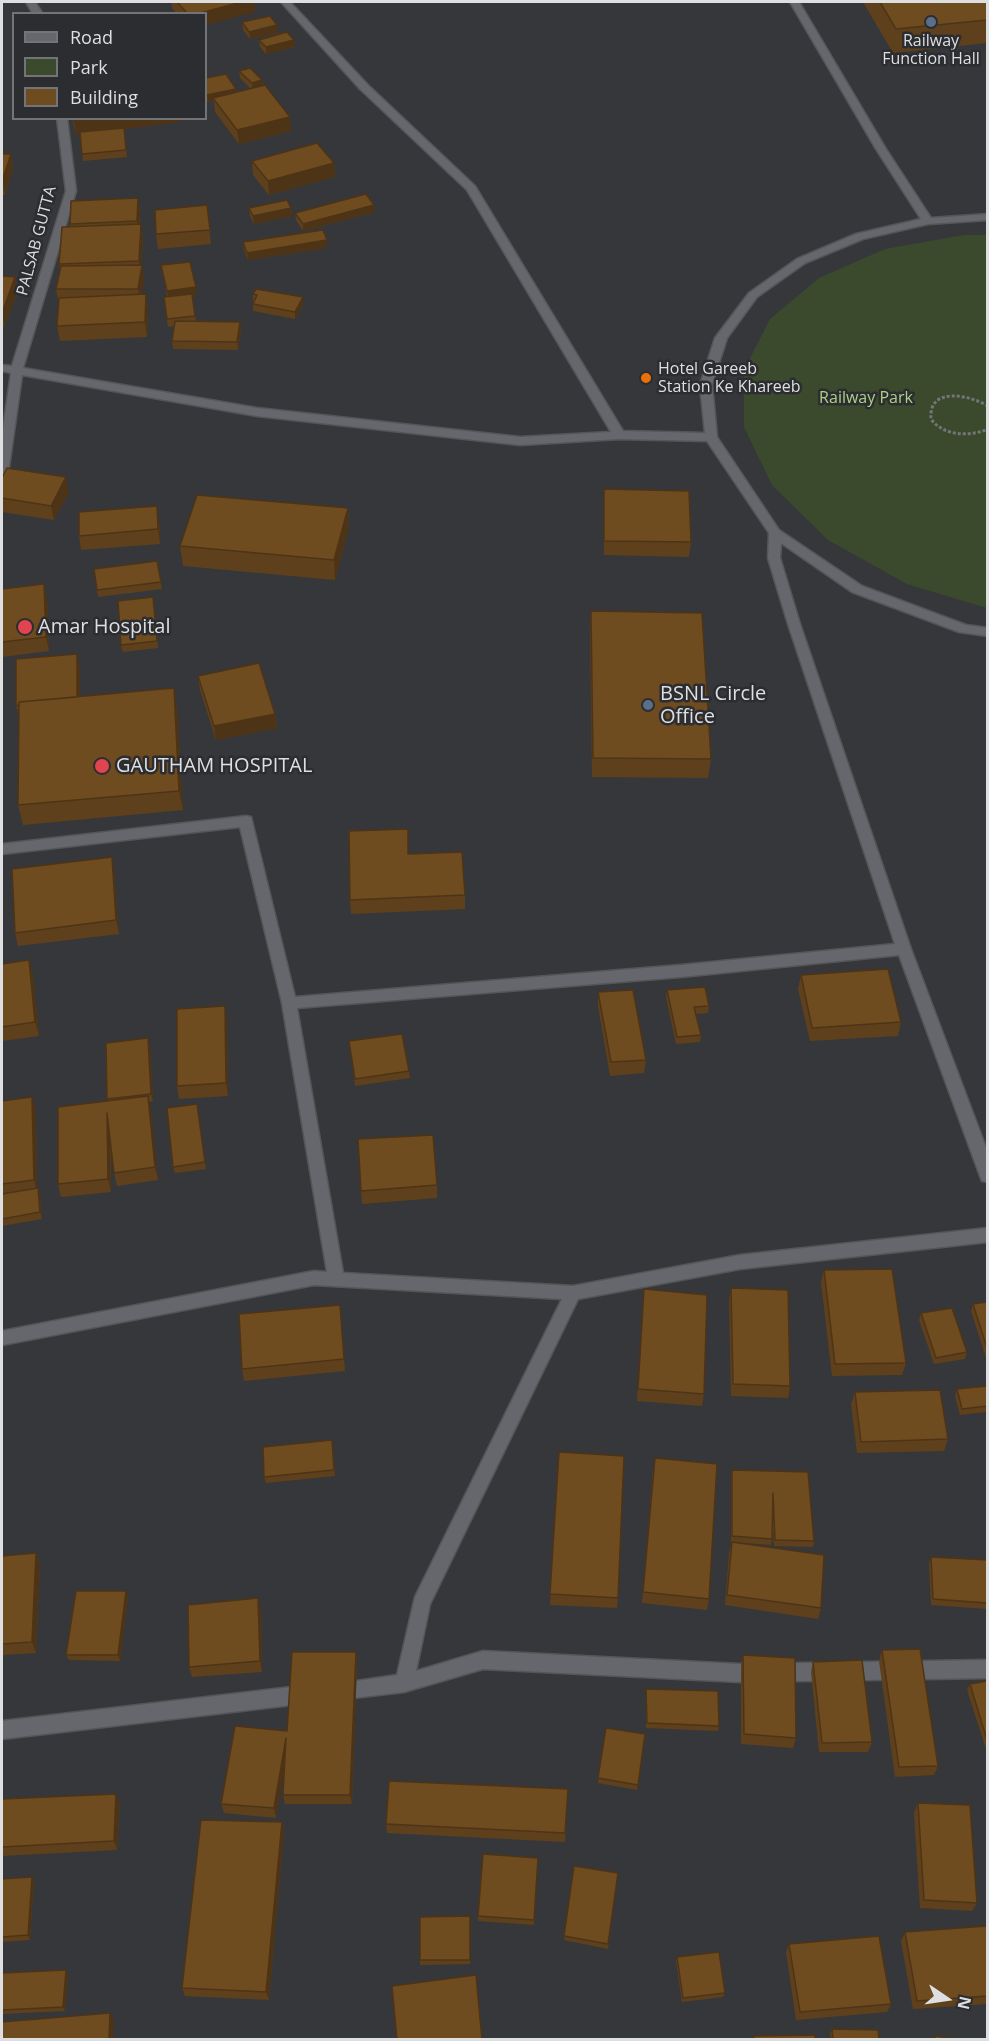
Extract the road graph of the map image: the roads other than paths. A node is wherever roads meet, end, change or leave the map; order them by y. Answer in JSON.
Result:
{"nodes":[{"id":1,"x":285,"y":2,"type":"edge"},
{"id":2,"x":794,"y":2,"type":"edge"},
{"id":3,"x":62,"y":120,"type":"edge"},
{"id":4,"x":987,"y":217,"type":"edge"},
{"id":5,"x":928,"y":221,"type":"junction"},
{"id":6,"x":2,"y":368,"type":"edge"},
{"id":7,"x":17,"y":370,"type":"junction"},
{"id":8,"x":619,"y":435,"type":"junction"},
{"id":9,"x":711,"y":437,"type":"junction"},
{"id":10,"x":2,"y":474,"type":"edge"},
{"id":11,"x":775,"y":533,"type":"junction"},
{"id":12,"x":987,"y":632,"type":"edge"},
{"id":13,"x":2,"y":849,"type":"edge"},
{"id":14,"x":904,"y":949,"type":"junction"},
{"id":15,"x":289,"y":1003,"type":"junction"},
{"id":16,"x":987,"y":1176,"type":"edge"},
{"id":17,"x":987,"y":1235,"type":"edge"},
{"id":18,"x":336,"y":1278,"type":"junction"},
{"id":19,"x":573,"y":1293,"type":"junction"},
{"id":20,"x":4,"y":1338,"type":"edge"},
{"id":21,"x":987,"y":1669,"type":"edge"},
{"id":22,"x":404,"y":1683,"type":"junction"},
{"id":23,"x":2,"y":1730,"type":"edge"}],
"edges":[{"from":1,"to":8,"type":"street"},
{"from":2,"to":5,"type":"street"},
{"from":3,"to":7,"type":"street","name":"PALSAB GUTTA"},
{"from":4,"to":5,"type":"street"},
{"from":5,"to":9,"type":"street"},
{"from":6,"to":7,"type":"street"},
{"from":7,"to":8,"type":"street"},
{"from":7,"to":10,"type":"street","name":"PALSAB GUTTA"},
{"from":8,"to":9,"type":"street"},
{"from":9,"to":11,"type":"street"},
{"from":11,"to":12,"type":"street"},
{"from":11,"to":14,"type":"street"},
{"from":13,"to":15,"type":"street"},
{"from":14,"to":15,"type":"street"},
{"from":14,"to":16,"type":"street"},
{"from":15,"to":18,"type":"street"},
{"from":17,"to":19,"type":"street"},
{"from":18,"to":19,"type":"street"},
{"from":18,"to":20,"type":"street"},
{"from":19,"to":22,"type":"street"},
{"from":21,"to":22,"type":"street"},
{"from":22,"to":23,"type":"street"}]}
